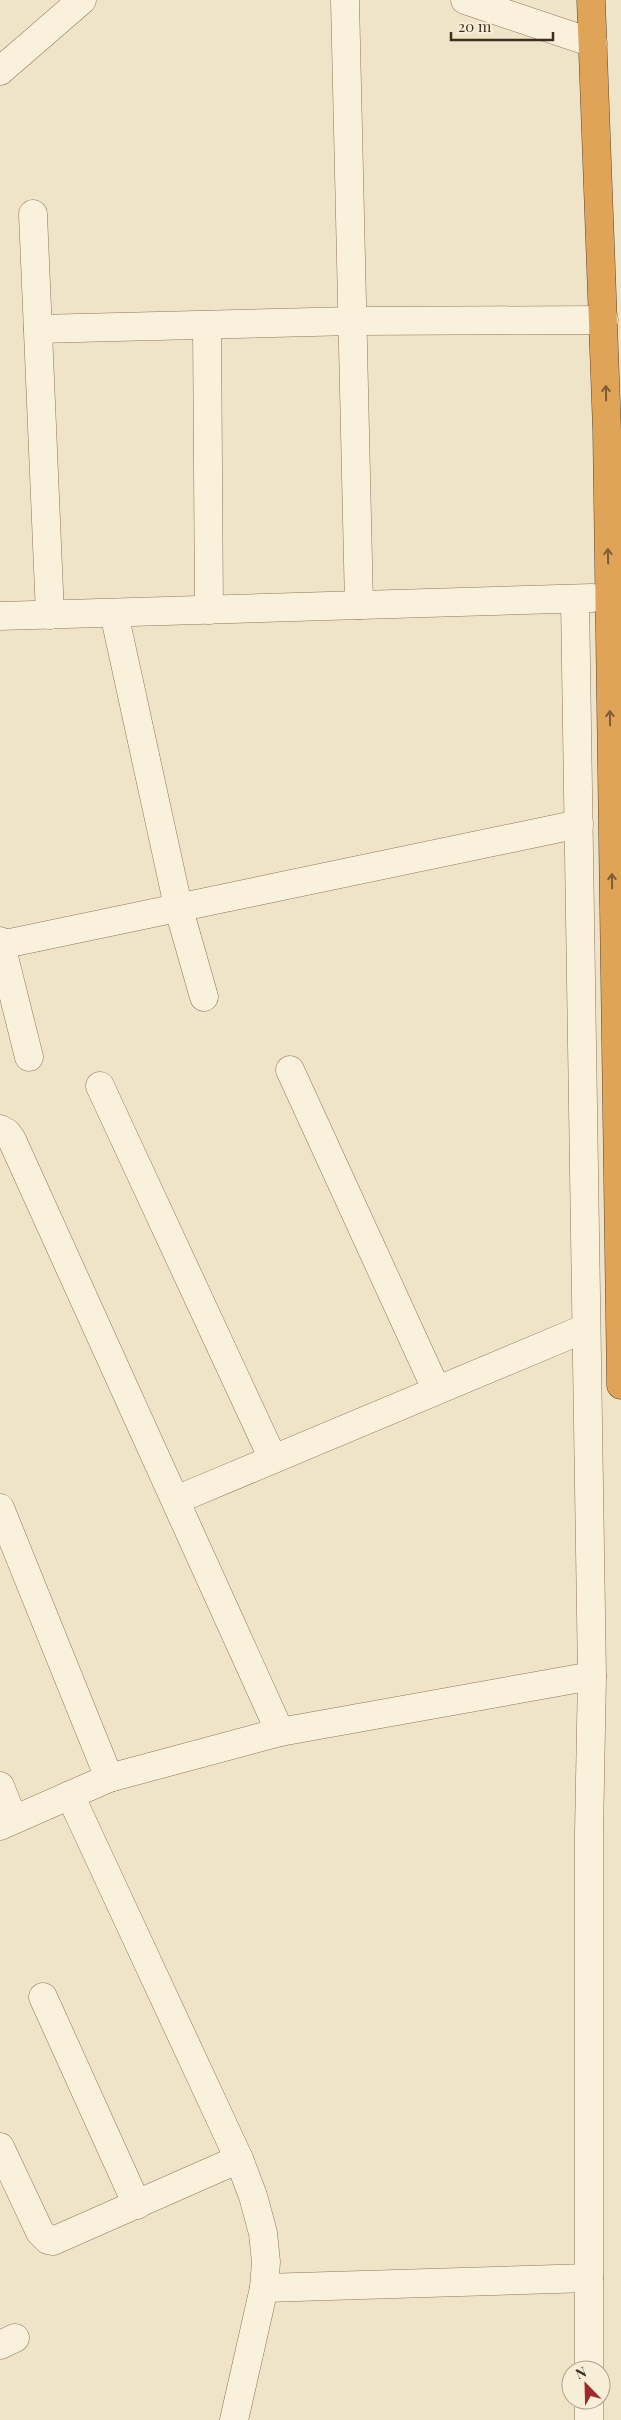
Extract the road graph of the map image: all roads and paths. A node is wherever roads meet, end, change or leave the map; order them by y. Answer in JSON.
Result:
{"nodes":[{"id":1,"x":82,"y":0,"type":"edge"},
{"id":2,"x":345,"y":0,"type":"edge"},
{"id":3,"x":465,"y":0,"type":"edge"},
{"id":4,"x":591,"y":0,"type":"edge"},
{"id":5,"x":593,"y":43,"type":"junction"},
{"id":6,"x":0,"y":71,"type":"edge"},
{"id":7,"x":33,"y":214,"type":"dead end"},
{"id":8,"x":604,"y":320,"type":"junction"},
{"id":9,"x":352,"y":322,"type":"junction"},
{"id":10,"x":207,"y":325,"type":"junction"},
{"id":11,"x":38,"y":329,"type":"junction"},
{"id":12,"x":615,"y":596,"type":"edge"},
{"id":13,"x":575,"y":600,"type":"junction"},
{"id":14,"x":359,"y":606,"type":"junction"},
{"id":15,"x":209,"y":610,"type":"junction"},
{"id":16,"x":114,"y":613,"type":"junction"},
{"id":17,"x":50,"y":615,"type":"junction"},
{"id":18,"x":0,"y":616,"type":"edge"},
{"id":19,"x":579,"y":824,"type":"junction"},
{"id":20,"x":178,"y":906,"type":"junction"},
{"id":21,"x":0,"y":944,"type":"edge"},
{"id":22,"x":204,"y":997,"type":"dead end"},
{"id":23,"x":29,"y":1057,"type":"dead end"},
{"id":24,"x":290,"y":1070,"type":"dead end"},
{"id":25,"x":100,"y":1086,"type":"dead end"},
{"id":26,"x":0,"y":1129,"type":"edge"},
{"id":27,"x":586,"y":1328,"type":"junction"},
{"id":28,"x":621,"y":1385,"type":"edge"},
{"id":29,"x":436,"y":1389,"type":"junction"},
{"id":30,"x":273,"y":1459,"type":"junction"},
{"id":31,"x":176,"y":1500,"type":"junction"},
{"id":32,"x":0,"y":1508,"type":"edge"},
{"id":33,"x":592,"y":1676,"type":"junction"},
{"id":34,"x":280,"y":1732,"type":"junction"},
{"id":35,"x":109,"y":1778,"type":"junction"},
{"id":36,"x":0,"y":1786,"type":"edge"},
{"id":37,"x":70,"y":1794,"type":"junction"},
{"id":38,"x":6,"y":1822,"type":"edge"},
{"id":39,"x":43,"y":1997,"type":"dead end"},
{"id":40,"x":0,"y":2148,"type":"edge"},
{"id":41,"x":239,"y":2159,"type":"junction"},
{"id":42,"x":137,"y":2204,"type":"junction"},
{"id":43,"x":589,"y":2278,"type":"junction"},
{"id":44,"x":264,"y":2288,"type":"junction"},
{"id":45,"x":589,"y":2360,"type":"edge"},
{"id":46,"x":234,"y":2420,"type":"edge"}],
"edges":[{"from":1,"to":6,"type":"street"},
{"from":2,"to":9,"type":"street"},
{"from":3,"to":5,"type":"street"},
{"from":4,"to":5,"type":"highway"},
{"from":5,"to":8,"type":"highway"},
{"from":7,"to":11,"type":"street"},
{"from":8,"to":9,"type":"street"},
{"from":12,"to":8,"type":"highway","one_way":true},
{"from":9,"to":10,"type":"street"},
{"from":9,"to":14,"type":"street"},
{"from":10,"to":11,"type":"street"},
{"from":10,"to":15,"type":"street"},
{"from":11,"to":17,"type":"street"},
{"from":12,"to":13,"type":"street"},
{"from":28,"to":12,"type":"highway","one_way":true},
{"from":13,"to":14,"type":"street"},
{"from":13,"to":19,"type":"street"},
{"from":14,"to":15,"type":"street"},
{"from":15,"to":16,"type":"street"},
{"from":16,"to":17,"type":"street"},
{"from":16,"to":20,"type":"street"},
{"from":17,"to":18,"type":"street"},
{"from":19,"to":20,"type":"street"},
{"from":19,"to":27,"type":"street"},
{"from":20,"to":21,"type":"street"},
{"from":20,"to":22,"type":"street"},
{"from":21,"to":23,"type":"street"},
{"from":24,"to":29,"type":"street"},
{"from":25,"to":30,"type":"street"},
{"from":26,"to":31,"type":"street"},
{"from":27,"to":29,"type":"street"},
{"from":27,"to":33,"type":"street"},
{"from":29,"to":30,"type":"street"},
{"from":30,"to":31,"type":"street"},
{"from":31,"to":34,"type":"street"},
{"from":32,"to":35,"type":"street"},
{"from":33,"to":34,"type":"street"},
{"from":33,"to":43,"type":"street"},
{"from":34,"to":35,"type":"street"},
{"from":35,"to":37,"type":"street"},
{"from":36,"to":38,"type":"street"},
{"from":37,"to":38,"type":"street"},
{"from":37,"to":41,"type":"street"},
{"from":39,"to":42,"type":"street"},
{"from":40,"to":42,"type":"street"},
{"from":41,"to":42,"type":"street"},
{"from":41,"to":44,"type":"street"},
{"from":43,"to":44,"type":"street"},
{"from":43,"to":45,"type":"street"},
{"from":44,"to":46,"type":"street"}]}
